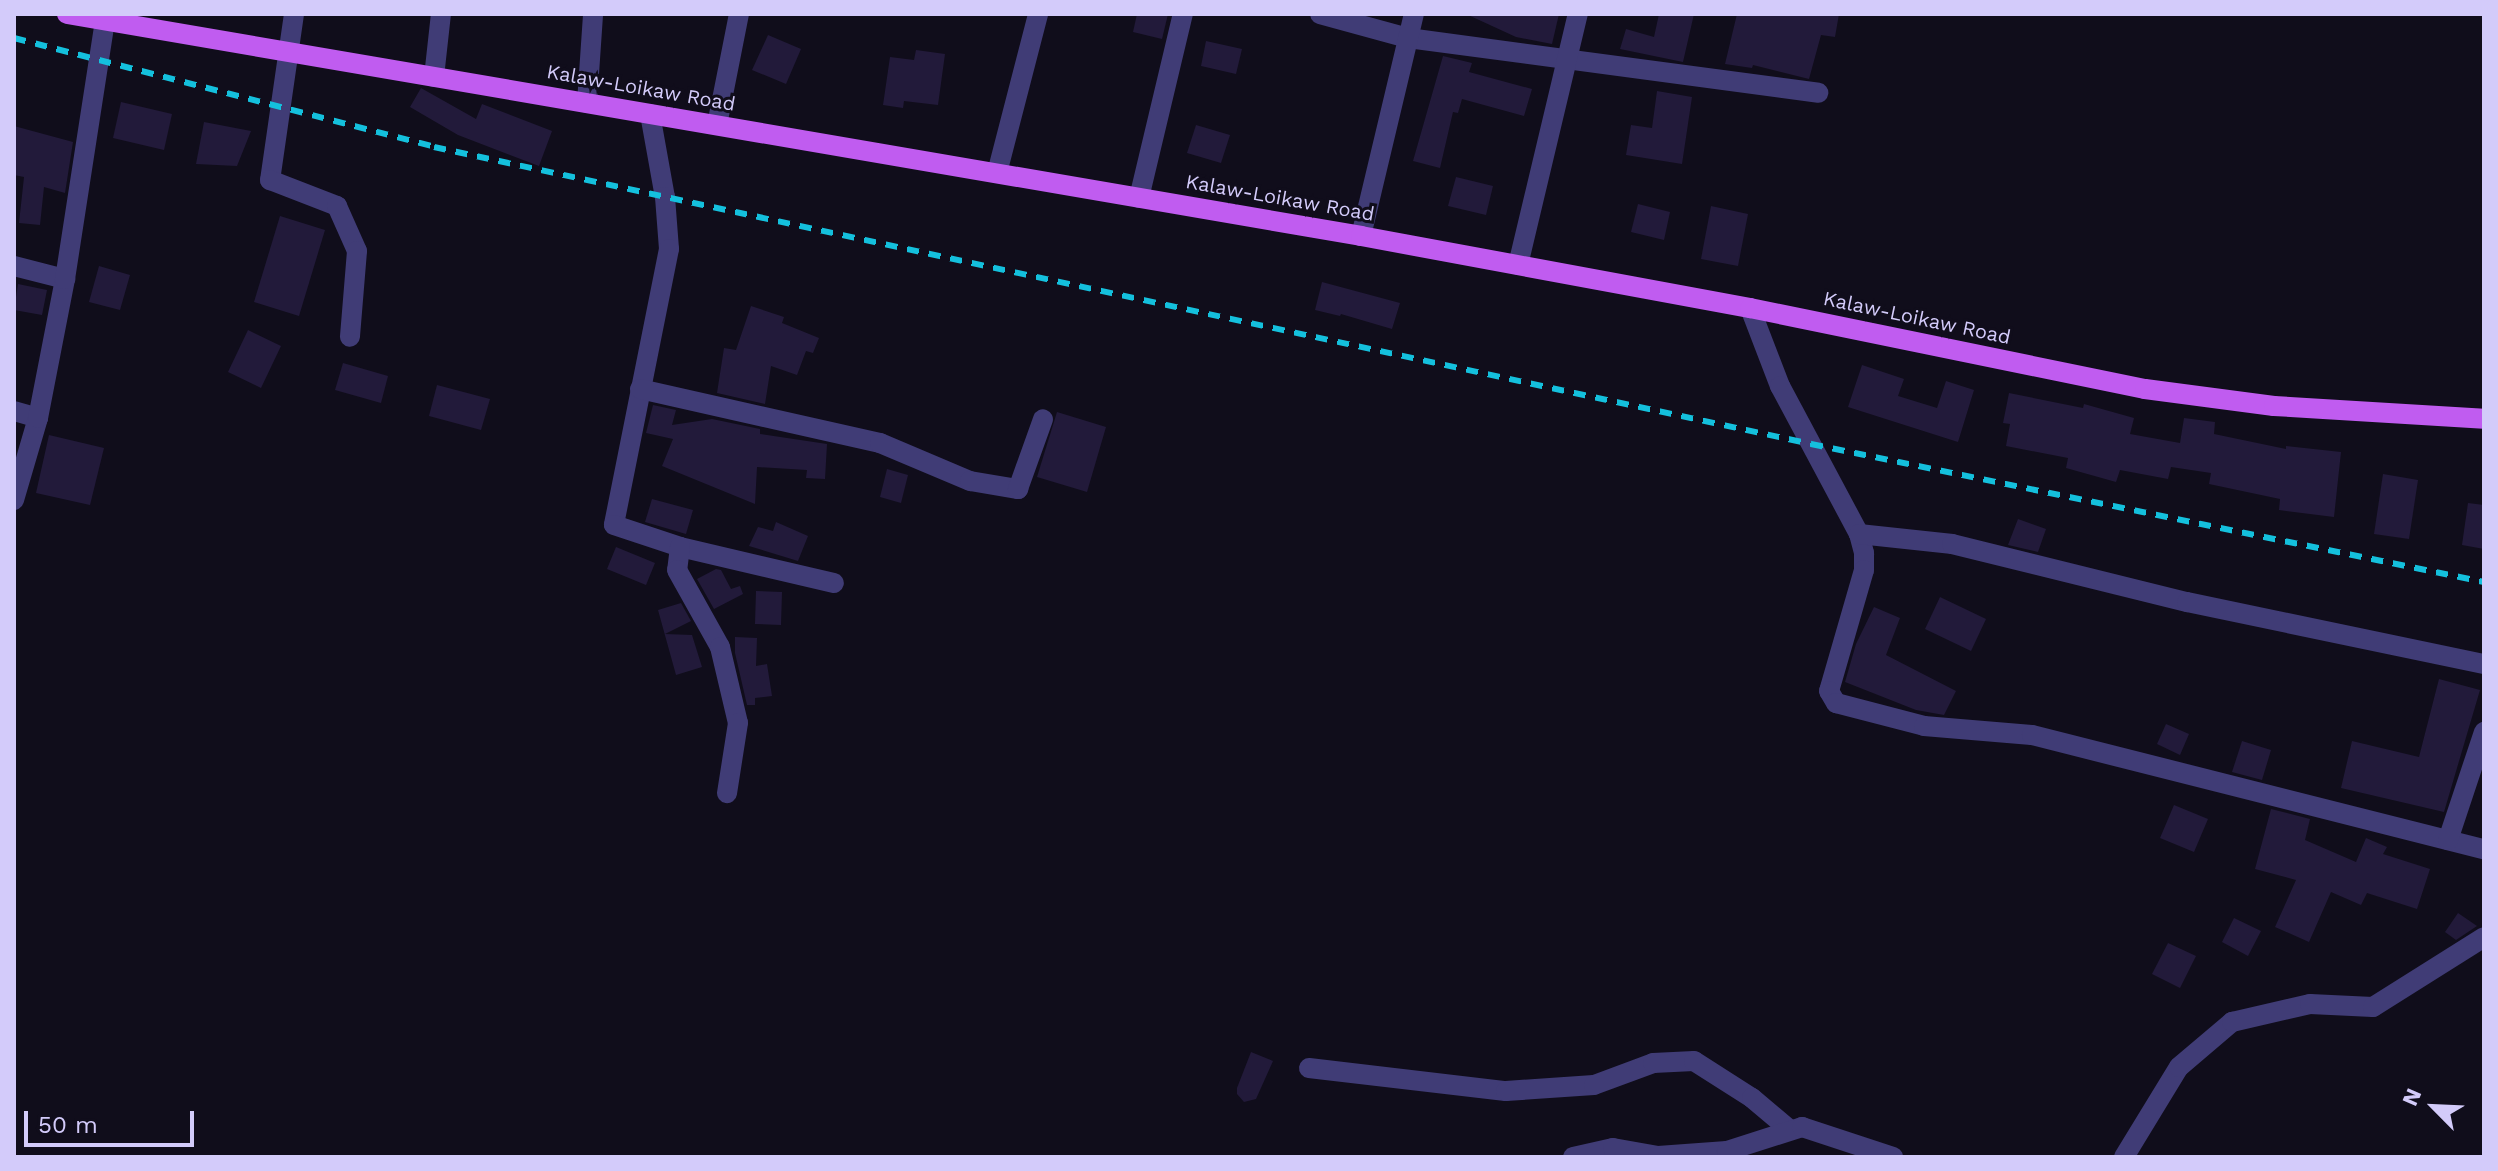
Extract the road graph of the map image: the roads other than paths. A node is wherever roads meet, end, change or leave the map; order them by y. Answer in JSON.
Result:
{"nodes":[{"id":1,"x":67,"y":14,"type":"edge"},
{"id":2,"x":294,"y":14,"type":"edge"},
{"id":3,"x":441,"y":14,"type":"edge"},
{"id":4,"x":593,"y":14,"type":"edge"},
{"id":5,"x":739,"y":14,"type":"edge"},
{"id":6,"x":1038,"y":14,"type":"edge"},
{"id":7,"x":1183,"y":14,"type":"edge"},
{"id":8,"x":1320,"y":14,"type":"edge"},
{"id":9,"x":1414,"y":14,"type":"edge"},
{"id":10,"x":1578,"y":14,"type":"edge"},
{"id":11,"x":105,"y":21,"type":"junction"},
{"id":12,"x":1408,"y":38,"type":"junction"},
{"id":13,"x":290,"y":52,"type":"junction"},
{"id":14,"x":1567,"y":59,"type":"junction"},
{"id":15,"x":434,"y":77,"type":"junction"},
{"id":16,"x":1818,"y":93,"type":"dead end"},
{"id":17,"x":587,"y":103,"type":"junction"},
{"id":18,"x":650,"y":114,"type":"junction"},
{"id":19,"x":717,"y":125,"type":"junction"},
{"id":20,"x":997,"y":173,"type":"junction"},
{"id":21,"x":1139,"y":198,"type":"junction"},
{"id":22,"x":1361,"y":236,"type":"junction"},
{"id":23,"x":1518,"y":265,"type":"junction"},
{"id":24,"x":14,"y":266,"type":"edge"},
{"id":25,"x":65,"y":279,"type":"junction"},
{"id":26,"x":1750,"y":308,"type":"junction"},
{"id":27,"x":350,"y":337,"type":"dead end"},
{"id":28,"x":640,"y":389,"type":"junction"},
{"id":29,"x":14,"y":411,"type":"edge"},
{"id":30,"x":38,"y":418,"type":"junction"},
{"id":31,"x":1043,"y":419,"type":"dead end"},
{"id":32,"x":2484,"y":419,"type":"edge"},
{"id":33,"x":14,"y":500,"type":"edge"},
{"id":34,"x":1859,"y":534,"type":"junction"},
{"id":35,"x":680,"y":547,"type":"junction"},
{"id":36,"x":834,"y":583,"type":"dead end"},
{"id":37,"x":2484,"y":664,"type":"edge"},
{"id":38,"x":2484,"y":732,"type":"edge"},
{"id":39,"x":727,"y":793,"type":"dead end"},
{"id":40,"x":2448,"y":840,"type":"junction"},
{"id":41,"x":2484,"y":849,"type":"edge"},
{"id":42,"x":2484,"y":937,"type":"edge"},
{"id":43,"x":1309,"y":1068,"type":"dead end"},
{"id":44,"x":1790,"y":1130,"type":"junction"},
{"id":45,"x":1573,"y":1157,"type":"edge"},
{"id":46,"x":1893,"y":1157,"type":"edge"},
{"id":47,"x":2124,"y":1157,"type":"edge"}],
"edges":[{"from":1,"to":11,"type":"main road","name":"Kalaw-Loikaw Road"},
{"from":2,"to":13,"type":"street"},
{"from":3,"to":15,"type":"street"},
{"from":4,"to":17,"type":"street"},
{"from":5,"to":19,"type":"street"},
{"from":6,"to":20,"type":"street"},
{"from":7,"to":21,"type":"street"},
{"from":8,"to":12,"type":"street"},
{"from":9,"to":12,"type":"street"},
{"from":10,"to":14,"type":"street"},
{"from":11,"to":13,"type":"main road","name":"Kalaw-Loikaw Road"},
{"from":11,"to":25,"type":"street"},
{"from":12,"to":14,"type":"street"},
{"from":12,"to":22,"type":"street"},
{"from":13,"to":15,"type":"main road","name":"Kalaw-Loikaw Road"},
{"from":13,"to":27,"type":"street"},
{"from":14,"to":16,"type":"street"},
{"from":14,"to":23,"type":"street"},
{"from":15,"to":17,"type":"main road","name":"Kalaw-Loikaw Road"},
{"from":17,"to":18,"type":"main road","name":"Kalaw-Loikaw Road"},
{"from":18,"to":19,"type":"main road","name":"Kalaw-Loikaw Road"},
{"from":18,"to":28,"type":"street"},
{"from":19,"to":20,"type":"main road","name":"Kalaw-Loikaw Road"},
{"from":20,"to":21,"type":"main road","name":"Kalaw-Loikaw Road"},
{"from":21,"to":22,"type":"main road","name":"Kalaw-Loikaw Road"},
{"from":22,"to":23,"type":"main road","name":"Kalaw-Loikaw Road"},
{"from":23,"to":26,"type":"main road","name":"Kalaw-Loikaw Road"},
{"from":24,"to":25,"type":"street"},
{"from":25,"to":30,"type":"street"},
{"from":26,"to":32,"type":"main road","name":"Kalaw-Loikaw Road"},
{"from":26,"to":34,"type":"street"},
{"from":28,"to":31,"type":"street"},
{"from":28,"to":35,"type":"street"},
{"from":29,"to":30,"type":"street"},
{"from":30,"to":33,"type":"street"},
{"from":34,"to":37,"type":"street"},
{"from":34,"to":40,"type":"street"},
{"from":35,"to":36,"type":"street"},
{"from":35,"to":39,"type":"street"},
{"from":38,"to":40,"type":"street"},
{"from":40,"to":41,"type":"street"},
{"from":42,"to":47,"type":"street"},
{"from":43,"to":44,"type":"street"},
{"from":44,"to":45,"type":"street"},
{"from":44,"to":46,"type":"street"}]}
